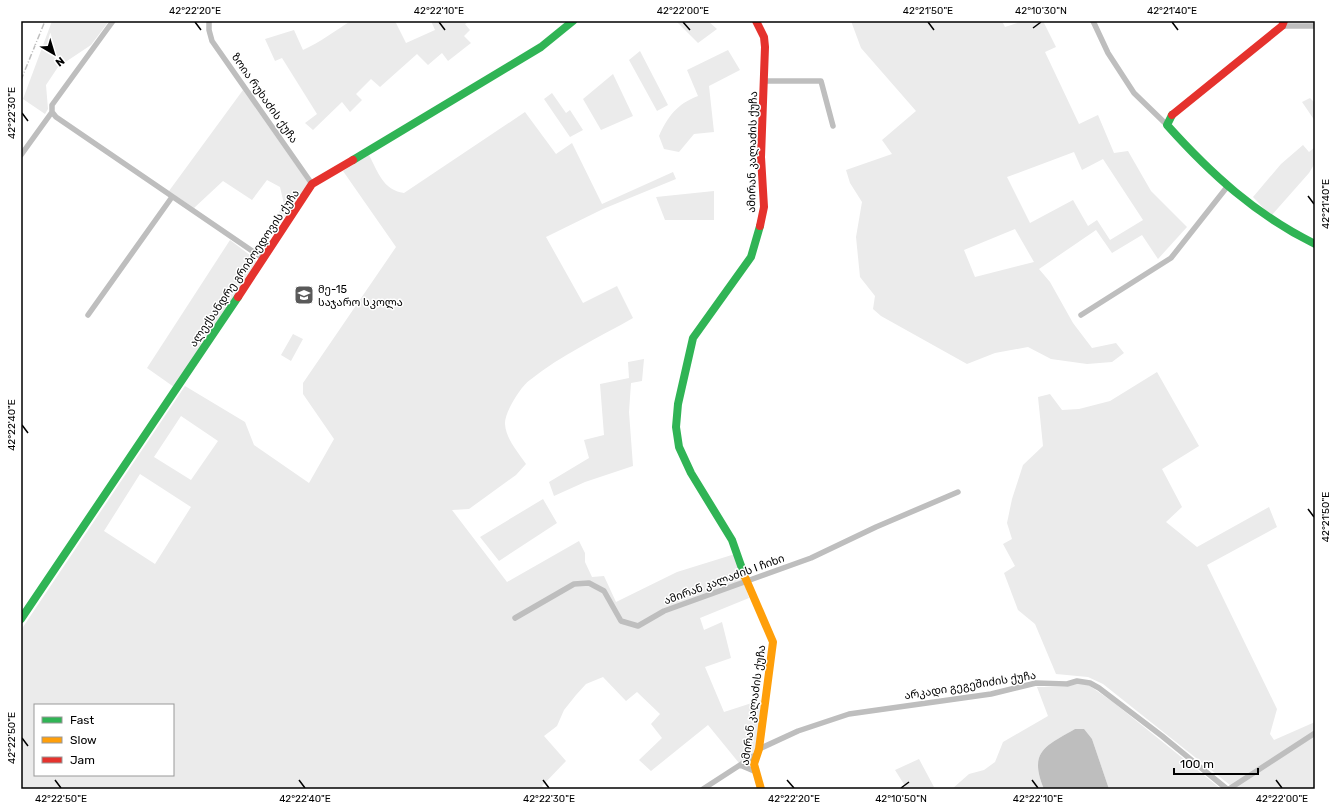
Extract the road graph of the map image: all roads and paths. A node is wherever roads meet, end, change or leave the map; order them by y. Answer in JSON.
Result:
{"nodes":[{"id":1,"x":113,"y":21,"type":"edge"},
{"id":2,"x":209,"y":21,"type":"edge"},
{"id":3,"x":573,"y":21,"type":"edge"},
{"id":4,"x":756,"y":21,"type":"edge"},
{"id":5,"x":1094,"y":21,"type":"edge"},
{"id":6,"x":1283,"y":23,"type":"edge"},
{"id":7,"x":1315,"y":26,"type":"edge"},
{"id":8,"x":764,"y":81,"type":"junction"},
{"id":9,"x":52,"y":112,"type":"junction"},
{"id":10,"x":1167,"y":125,"type":"junction"},
{"id":11,"x":833,"y":126,"type":"dead end"},
{"id":12,"x":21,"y":155,"type":"edge"},
{"id":13,"x":312,"y":184,"type":"junction"},
{"id":14,"x":1227,"y":187,"type":"junction"},
{"id":15,"x":172,"y":197,"type":"junction"},
{"id":16,"x":1315,"y":244,"type":"edge"},
{"id":17,"x":264,"y":259,"type":"junction"},
{"id":18,"x":88,"y":315,"type":"dead end"},
{"id":19,"x":1081,"y":315,"type":"dead end"},
{"id":20,"x":958,"y":492,"type":"dead end"},
{"id":21,"x":746,"y":580,"type":"junction"},
{"id":22,"x":516,"y":618,"type":"dead end"},
{"id":23,"x":21,"y":619,"type":"edge"},
{"id":24,"x":1315,"y":733,"type":"edge"},
{"id":25,"x":757,"y":752,"type":"junction"},
{"id":26,"x":740,"y":765,"type":"junction"},
{"id":27,"x":754,"y":771,"type":"junction"},
{"id":28,"x":703,"y":789,"type":"edge"},
{"id":29,"x":761,"y":789,"type":"edge"},
{"id":30,"x":1228,"y":789,"type":"edge"}],
"edges":[{"from":1,"to":9,"type":"street"},
{"from":2,"to":13,"type":"street","name":"ზოია რუხაძის ქუჩა"},
{"from":3,"to":13,"type":"street","name":"ალექსანდრე გრიბოედოვის ქუჩა"},
{"from":4,"to":8,"type":"street","name":"ამირან კალაძის ქუჩა"},
{"from":5,"to":10,"type":"street"},
{"from":6,"to":7,"type":"street"},
{"from":6,"to":10,"type":"street"},
{"from":8,"to":11,"type":"street"},
{"from":8,"to":21,"type":"street","name":"ამირან კალაძის ქუჩა"},
{"from":9,"to":12,"type":"street"},
{"from":9,"to":15,"type":"street"},
{"from":10,"to":14,"type":"street"},
{"from":13,"to":17,"type":"street","name":"ალექსანდრე გრიბოედოვის ქუჩა"},
{"from":14,"to":16,"type":"street"},
{"from":14,"to":19,"type":"street"},
{"from":15,"to":17,"type":"street"},
{"from":15,"to":18,"type":"street"},
{"from":17,"to":23,"type":"street","name":"ალექსანდრე გრიბოედოვის ქუჩა"},
{"from":20,"to":21,"type":"street","name":"ამირან კალაძის I ჩიხი"},
{"from":21,"to":22,"type":"street","name":"ამირან კალაძის I ჩიხი"},
{"from":21,"to":25,"type":"street","name":"ამირან კალაძის ქუჩა"},
{"from":24,"to":30,"type":"street"},
{"from":25,"to":26,"type":"street","name":"არკადი გეგეშიძის ქუჩა"},
{"from":25,"to":27,"type":"street","name":"ამირან კალაძის ქუჩა"},
{"from":25,"to":30,"type":"street","name":"არკადი გეგეშიძის ქუჩა"},
{"from":26,"to":27,"type":"street"},
{"from":26,"to":28,"type":"street","name":"არკადი გეგეშიძის ქუჩა"},
{"from":27,"to":29,"type":"street","name":"ამირან კალაძის ქუჩა"}]}
